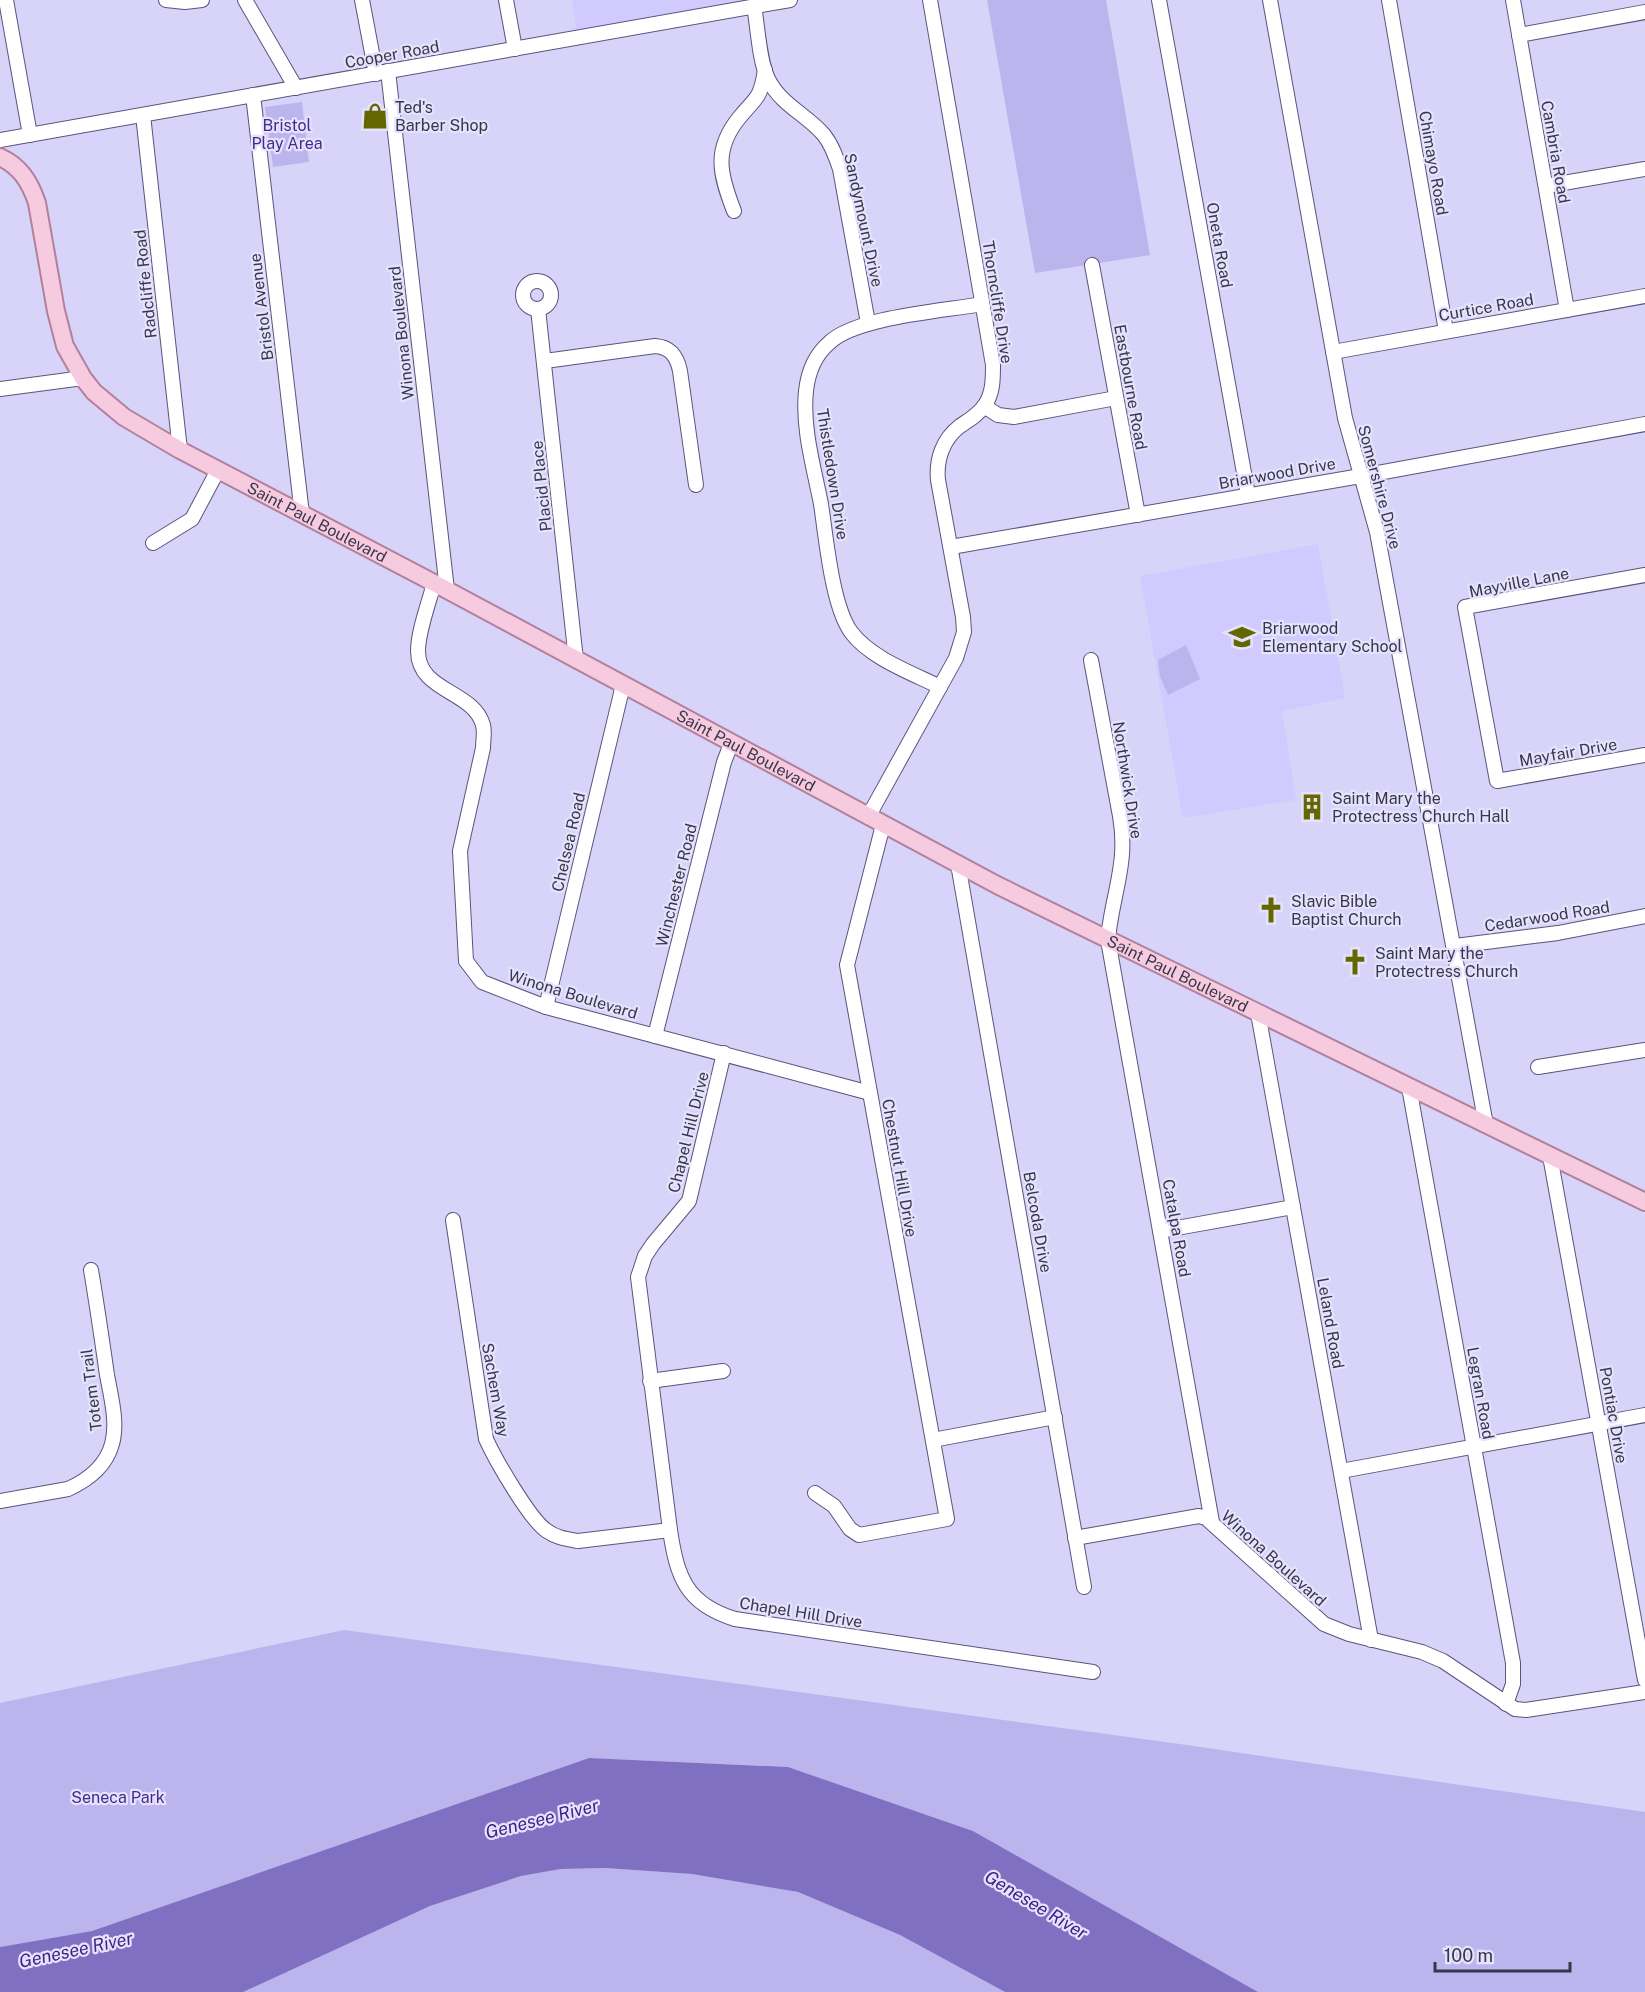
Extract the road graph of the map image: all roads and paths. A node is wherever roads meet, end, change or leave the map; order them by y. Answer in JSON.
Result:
{"nodes":[{"id":1,"x":6,"y":0,"type":"edge"},
{"id":2,"x":166,"y":0,"type":"edge"},
{"id":3,"x":202,"y":0,"type":"edge"},
{"id":4,"x":245,"y":0,"type":"edge"},
{"id":5,"x":362,"y":0,"type":"edge"},
{"id":6,"x":506,"y":0,"type":"edge"},
{"id":7,"x":790,"y":0,"type":"edge"},
{"id":8,"x":930,"y":0,"type":"edge"},
{"id":9,"x":1159,"y":0,"type":"edge"},
{"id":10,"x":1270,"y":0,"type":"edge"},
{"id":11,"x":1389,"y":0,"type":"edge"},
{"id":12,"x":1513,"y":0,"type":"edge"},
{"id":13,"x":754,"y":6,"type":"junction"},
{"id":14,"x":1645,"y":12,"type":"edge"},
{"id":15,"x":1519,"y":35,"type":"junction"},
{"id":16,"x":515,"y":49,"type":"junction"},
{"id":17,"x":765,"y":70,"type":"junction"},
{"id":18,"x":382,"y":73,"type":"junction"},
{"id":19,"x":296,"y":88,"type":"junction"},
{"id":20,"x":254,"y":95,"type":"junction"},
{"id":21,"x":143,"y":115,"type":"junction"},
{"id":22,"x":30,"y":135,"type":"junction"},
{"id":23,"x":0,"y":140,"type":"edge"},
{"id":24,"x":0,"y":157,"type":"edge"},
{"id":25,"x":1645,"y":169,"type":"edge"},
{"id":26,"x":1546,"y":186,"type":"junction"},
{"id":27,"x":734,"y":211,"type":"dead end"},
{"id":28,"x":1092,"y":265,"type":"dead end"},
{"id":29,"x":1645,"y":296,"type":"edge"},
{"id":30,"x":982,"y":304,"type":"junction"},
{"id":31,"x":538,"y":309,"type":"dead end"},
{"id":32,"x":1567,"y":310,"type":"junction"},
{"id":33,"x":867,"y":323,"type":"junction"},
{"id":34,"x":1446,"y":331,"type":"junction"},
{"id":35,"x":1333,"y":352,"type":"junction"},
{"id":36,"x":545,"y":361,"type":"junction"},
{"id":37,"x":83,"y":378,"type":"junction"},
{"id":38,"x":0,"y":389,"type":"edge"},
{"id":39,"x":1116,"y":398,"type":"junction"},
{"id":40,"x":984,"y":406,"type":"junction"},
{"id":41,"x":1645,"y":424,"type":"edge"},
{"id":42,"x":180,"y":450,"type":"junction"},
{"id":43,"x":218,"y":470,"type":"junction"},
{"id":44,"x":1361,"y":476,"type":"junction"},
{"id":45,"x":696,"y":485,"type":"dead end"},
{"id":46,"x":1248,"y":495,"type":"junction"},
{"id":47,"x":302,"y":514,"type":"junction"},
{"id":48,"x":1138,"y":515,"type":"junction"},
{"id":49,"x":153,"y":543,"type":"dead end"},
{"id":50,"x":951,"y":547,"type":"junction"},
{"id":51,"x":1645,"y":575,"type":"edge"},
{"id":52,"x":440,"y":587,"type":"junction"},
{"id":53,"x":576,"y":660,"type":"junction"},
{"id":54,"x":1091,"y":660,"type":"dead end"},
{"id":55,"x":623,"y":685,"type":"junction"},
{"id":56,"x":940,"y":687,"type":"junction"},
{"id":57,"x":731,"y":744,"type":"junction"},
{"id":58,"x":1645,"y":755,"type":"edge"},
{"id":59,"x":1497,"y":781,"type":"joint"},
{"id":60,"x":875,"y":821,"type":"junction"},
{"id":61,"x":958,"y":864,"type":"junction"},
{"id":62,"x":1645,"y":916,"type":"edge"},
{"id":63,"x":1108,"y":940,"type":"junction"},
{"id":64,"x":1455,"y":946,"type":"junction"},
{"id":65,"x":546,"y":1007,"type":"junction"},
{"id":66,"x":1258,"y":1013,"type":"junction"},
{"id":67,"x":656,"y":1036,"type":"junction"},
{"id":68,"x":1645,"y":1050,"type":"edge"},
{"id":69,"x":724,"y":1053,"type":"junction"},
{"id":70,"x":1538,"y":1067,"type":"dead end"},
{"id":71,"x":1409,"y":1087,"type":"junction"},
{"id":72,"x":870,"y":1093,"type":"junction"},
{"id":73,"x":1486,"y":1125,"type":"junction"},
{"id":74,"x":1550,"y":1156,"type":"junction"},
{"id":75,"x":1645,"y":1202,"type":"edge"},
{"id":76,"x":1293,"y":1207,"type":"junction"},
{"id":77,"x":453,"y":1220,"type":"dead end"},
{"id":78,"x":1160,"y":1231,"type":"junction"},
{"id":79,"x":91,"y":1270,"type":"dead end"},
{"id":80,"x":723,"y":1371,"type":"dead end"},
{"id":81,"x":650,"y":1381,"type":"junction"},
{"id":82,"x":1645,"y":1415,"type":"edge"},
{"id":83,"x":1055,"y":1417,"type":"junction"},
{"id":84,"x":1599,"y":1423,"type":"junction"},
{"id":85,"x":933,"y":1440,"type":"junction"},
{"id":86,"x":1473,"y":1446,"type":"junction"},
{"id":87,"x":1341,"y":1471,"type":"junction"},
{"id":88,"x":815,"y":1493,"type":"dead end"},
{"id":89,"x":0,"y":1501,"type":"edge"},
{"id":90,"x":1212,"y":1522,"type":"junction"},
{"id":91,"x":670,"y":1530,"type":"junction"},
{"id":92,"x":1076,"y":1538,"type":"junction"},
{"id":93,"x":1084,"y":1587,"type":"dead end"},
{"id":94,"x":1371,"y":1640,"type":"junction"},
{"id":95,"x":1093,"y":1672,"type":"dead end"},
{"id":96,"x":1645,"y":1680,"type":"edge"},
{"id":97,"x":1645,"y":1692,"type":"edge"},
{"id":98,"x":1506,"y":1704,"type":"junction"}],
"edges":[{"from":1,"to":22,"type":"street"},
{"from":2,"to":3,"type":"street"},
{"from":4,"to":19,"type":"street"},
{"from":5,"to":18,"type":"street","name":"Winona Boulevard"},
{"from":6,"to":16,"type":"street"},
{"from":7,"to":13,"type":"street","name":"Cooper Road"},
{"from":8,"to":30,"type":"street","name":"Thorncliffe Drive"},
{"from":9,"to":46,"type":"street","name":"Oneta Road"},
{"from":10,"to":35,"type":"street","name":"Somershire Drive"},
{"from":11,"to":34,"type":"street","name":"Chimayo Road"},
{"from":12,"to":15,"type":"street","name":"Cambria Road"},
{"from":13,"to":16,"type":"street","name":"Cooper Road"},
{"from":13,"to":17,"type":"street","name":"Sandymount Drive"},
{"from":14,"to":15,"type":"street"},
{"from":15,"to":26,"type":"street","name":"Cambria Road"},
{"from":16,"to":18,"type":"street","name":"Cooper Road"},
{"from":17,"to":27,"type":"street"},
{"from":17,"to":33,"type":"street","name":"Sandymount Drive"},
{"from":18,"to":19,"type":"street","name":"Cooper Road"},
{"from":18,"to":52,"type":"street","name":"Winona Boulevard"},
{"from":19,"to":20,"type":"street","name":"Cooper Road"},
{"from":20,"to":21,"type":"street","name":"Cooper Road"},
{"from":20,"to":47,"type":"street","name":"Bristol Avenue"},
{"from":21,"to":22,"type":"street","name":"Cooper Road"},
{"from":21,"to":42,"type":"street","name":"Radcliffe Road"},
{"from":22,"to":23,"type":"street","name":"Cooper Road"},
{"from":24,"to":37,"type":"main road","name":"Saint Paul Boulevard"},
{"from":25,"to":26,"type":"street"},
{"from":26,"to":32,"type":"street","name":"Cambria Road"},
{"from":28,"to":39,"type":"street","name":"Eastbourne Road"},
{"from":29,"to":32,"type":"street","name":"Curtice Road"},
{"from":30,"to":33,"type":"street","name":"Thistledown Drive"},
{"from":30,"to":40,"type":"street","name":"Thorncliffe Drive"},
{"from":31,"to":36,"type":"street","name":"Placid Place"},
{"from":32,"to":34,"type":"street","name":"Curtice Road"},
{"from":33,"to":56,"type":"street","name":"Thistledown Drive"},
{"from":34,"to":35,"type":"street","name":"Curtice Road"},
{"from":35,"to":44,"type":"street","name":"Somershire Drive"},
{"from":36,"to":45,"type":"street"},
{"from":36,"to":53,"type":"street","name":"Placid Place"},
{"from":37,"to":38,"type":"street"},
{"from":37,"to":42,"type":"main road","name":"Saint Paul Boulevard"},
{"from":39,"to":40,"type":"street"},
{"from":39,"to":48,"type":"street","name":"Eastbourne Road"},
{"from":40,"to":50,"type":"street"},
{"from":41,"to":44,"type":"street","name":"Briarwood Drive"},
{"from":42,"to":43,"type":"main road","name":"Saint Paul Boulevard"},
{"from":43,"to":47,"type":"main road","name":"Saint Paul Boulevard"},
{"from":43,"to":49,"type":"street"},
{"from":44,"to":46,"type":"street","name":"Briarwood Drive"},
{"from":44,"to":64,"type":"street","name":"Somershire Drive"},
{"from":46,"to":48,"type":"street","name":"Briarwood Drive"},
{"from":47,"to":52,"type":"main road","name":"Saint Paul Boulevard"},
{"from":48,"to":50,"type":"street","name":"Briarwood Drive"},
{"from":50,"to":56,"type":"street"},
{"from":51,"to":59,"type":"street","name":"Mayville Lane"},
{"from":52,"to":53,"type":"main road","name":"Saint Paul Boulevard"},
{"from":52,"to":65,"type":"street","name":"Winona Boulevard"},
{"from":53,"to":55,"type":"main road","name":"Saint Paul Boulevard"},
{"from":54,"to":63,"type":"street","name":"Northwick Drive"},
{"from":55,"to":57,"type":"main road","name":"Saint Paul Boulevard"},
{"from":55,"to":65,"type":"street","name":"Chelsea Road"},
{"from":56,"to":60,"type":"street"},
{"from":57,"to":60,"type":"main road","name":"Saint Paul Boulevard"},
{"from":57,"to":67,"type":"street","name":"Winchester Road"},
{"from":58,"to":59,"type":"street","name":"Mayfair Drive"},
{"from":60,"to":61,"type":"main road","name":"Saint Paul Boulevard"},
{"from":60,"to":72,"type":"street","name":"Chestnut Hill Drive"},
{"from":61,"to":63,"type":"main road","name":"Saint Paul Boulevard"},
{"from":61,"to":83,"type":"street","name":"Belcoda Drive"},
{"from":62,"to":64,"type":"street","name":"Cedarwood Road"},
{"from":63,"to":66,"type":"main road","name":"Saint Paul Boulevard"},
{"from":63,"to":78,"type":"street","name":"Catalpa Road"},
{"from":64,"to":73,"type":"street","name":"Somershire Drive"},
{"from":65,"to":67,"type":"street","name":"Winona Boulevard"},
{"from":66,"to":71,"type":"main road","name":"Saint Paul Boulevard"},
{"from":66,"to":76,"type":"street","name":"Leland Road"},
{"from":67,"to":69,"type":"street","name":"Winona Boulevard"},
{"from":68,"to":70,"type":"street"},
{"from":69,"to":72,"type":"street","name":"Winona Boulevard"},
{"from":69,"to":81,"type":"street","name":"Chapel Hill Drive"},
{"from":71,"to":73,"type":"main road","name":"Saint Paul Boulevard"},
{"from":71,"to":86,"type":"street","name":"Legran Road"},
{"from":72,"to":85,"type":"street","name":"Chestnut Hill Drive"},
{"from":73,"to":74,"type":"main road","name":"Saint Paul Boulevard"},
{"from":74,"to":75,"type":"main road","name":"Saint Paul Boulevard"},
{"from":74,"to":84,"type":"street","name":"Pontiac Drive"},
{"from":76,"to":78,"type":"street"},
{"from":76,"to":87,"type":"street","name":"Leland Road"},
{"from":77,"to":91,"type":"street","name":"Sachem Way"},
{"from":78,"to":90,"type":"street","name":"Catalpa Road"},
{"from":79,"to":89,"type":"street","name":"Totem Trail"},
{"from":80,"to":81,"type":"street"},
{"from":81,"to":91,"type":"street","name":"Chapel Hill Drive"},
{"from":82,"to":84,"type":"street"},
{"from":83,"to":85,"type":"street"},
{"from":83,"to":92,"type":"street","name":"Belcoda Drive"},
{"from":84,"to":86,"type":"street"},
{"from":84,"to":96,"type":"street","name":"Pontiac Drive"},
{"from":85,"to":88,"type":"street","name":"Chestnut Hill Drive"},
{"from":86,"to":87,"type":"street"},
{"from":86,"to":98,"type":"street","name":"Legran Road"},
{"from":87,"to":94,"type":"street","name":"Leland Road"},
{"from":90,"to":92,"type":"street","name":"Winona Boulevard"},
{"from":90,"to":94,"type":"street","name":"Winona Boulevard"},
{"from":91,"to":95,"type":"street","name":"Chapel Hill Drive"},
{"from":92,"to":93,"type":"street","name":"Belcoda Drive"},
{"from":94,"to":98,"type":"street","name":"Winona Boulevard"},
{"from":97,"to":98,"type":"street","name":"Winona Boulevard"}]}
